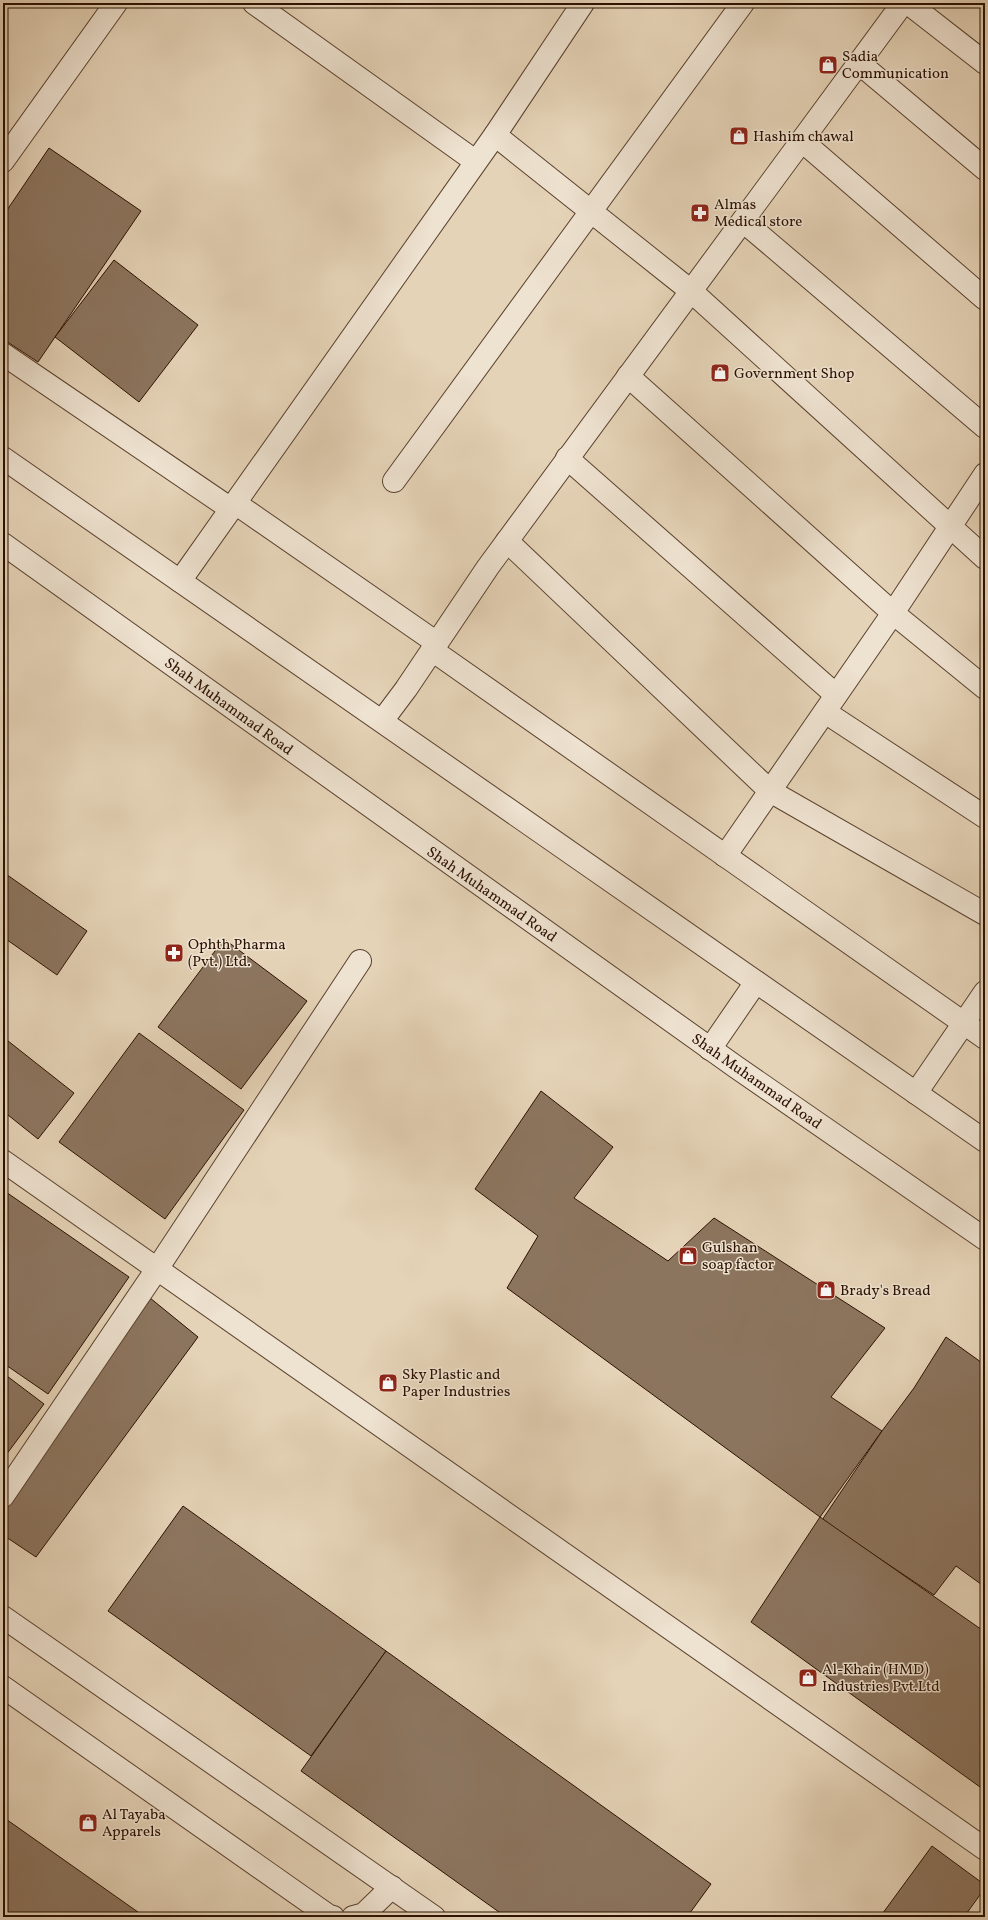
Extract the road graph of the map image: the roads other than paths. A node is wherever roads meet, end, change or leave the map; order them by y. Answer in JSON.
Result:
{"nodes":[{"id":1,"x":116,"y":3,"type":"edge"},
{"id":2,"x":254,"y":3,"type":"edge"},
{"id":3,"x":583,"y":3,"type":"edge"},
{"id":4,"x":743,"y":3,"type":"edge"},
{"id":5,"x":903,"y":3,"type":"edge"},
{"id":6,"x":908,"y":3,"type":"edge"},
{"id":7,"x":859,"y":63,"type":"junction"},
{"id":8,"x":985,"y":63,"type":"edge"},
{"id":9,"x":495,"y":134,"type":"junction"},
{"id":10,"x":802,"y":141,"type":"junction"},
{"id":11,"x":3,"y":161,"type":"edge"},
{"id":12,"x":475,"y":161,"type":"junction"},
{"id":13,"x":985,"y":169,"type":"edge"},
{"id":14,"x":592,"y":212,"type":"junction"},
{"id":15,"x":742,"y":221,"type":"junction"},
{"id":16,"x":691,"y":291,"type":"junction"},
{"id":17,"x":985,"y":299,"type":"edge"},
{"id":18,"x":3,"y":354,"type":"edge"},
{"id":19,"x":628,"y":376,"type":"junction"},
{"id":20,"x":985,"y":427,"type":"edge"},
{"id":21,"x":3,"y":458,"type":"edge"},
{"id":22,"x":567,"y":458,"type":"junction"},
{"id":23,"x":985,"y":474,"type":"edge"},
{"id":24,"x":394,"y":480,"type":"dead end"},
{"id":25,"x":233,"y":506,"type":"junction"},
{"id":26,"x":949,"y":526,"type":"junction"},
{"id":27,"x":507,"y":541,"type":"junction"},
{"id":28,"x":3,"y":544,"type":"edge"},
{"id":29,"x":985,"y":558,"type":"edge"},
{"id":30,"x":180,"y":581,"type":"junction"},
{"id":31,"x":893,"y":613,"type":"junction"},
{"id":32,"x":434,"y":647,"type":"junction"},
{"id":33,"x":985,"y":688,"type":"edge"},
{"id":34,"x":830,"y":703,"type":"junction"},
{"id":35,"x":382,"y":721,"type":"junction"},
{"id":36,"x":770,"y":791,"type":"junction"},
{"id":37,"x":985,"y":817,"type":"edge"},
{"id":38,"x":725,"y":856,"type":"junction"},
{"id":39,"x":985,"y":914,"type":"edge"},
{"id":40,"x":360,"y":960,"type":"dead end"},
{"id":41,"x":756,"y":982,"type":"junction"},
{"id":42,"x":985,"y":992,"type":"edge"},
{"id":43,"x":964,"y":1023,"type":"junction"},
{"id":44,"x":985,"y":1038,"type":"edge"},
{"id":45,"x":710,"y":1049,"type":"junction"},
{"id":46,"x":916,"y":1093,"type":"junction"},
{"id":47,"x":985,"y":1141,"type":"edge"},
{"id":48,"x":3,"y":1161,"type":"edge"},
{"id":49,"x":985,"y":1240,"type":"edge"},
{"id":50,"x":157,"y":1269,"type":"junction"},
{"id":51,"x":3,"y":1496,"type":"edge"},
{"id":52,"x":3,"y":1617,"type":"edge"},
{"id":53,"x":3,"y":1687,"type":"edge"},
{"id":54,"x":985,"y":1849,"type":"edge"},
{"id":55,"x":392,"y":1887,"type":"junction"},
{"id":56,"x":333,"y":1917,"type":"edge"},
{"id":57,"x":352,"y":1917,"type":"edge"},
{"id":58,"x":434,"y":1917,"type":"edge"}],
"edges":[{"from":1,"to":11,"type":"street"},
{"from":2,"to":12,"type":"street"},
{"from":3,"to":9,"type":"street"},
{"from":4,"to":14,"type":"street"},
{"from":5,"to":7,"type":"street"},
{"from":6,"to":8,"type":"street"},
{"from":7,"to":10,"type":"street"},
{"from":7,"to":13,"type":"street"},
{"from":9,"to":12,"type":"street"},
{"from":9,"to":14,"type":"street"},
{"from":10,"to":15,"type":"street"},
{"from":10,"to":17,"type":"street"},
{"from":12,"to":25,"type":"street"},
{"from":14,"to":16,"type":"street"},
{"from":14,"to":24,"type":"street"},
{"from":15,"to":16,"type":"street"},
{"from":15,"to":20,"type":"street"},
{"from":16,"to":19,"type":"street"},
{"from":16,"to":26,"type":"street"},
{"from":18,"to":25,"type":"street"},
{"from":19,"to":22,"type":"street"},
{"from":19,"to":31,"type":"street"},
{"from":21,"to":30,"type":"street"},
{"from":22,"to":27,"type":"street"},
{"from":22,"to":34,"type":"street"},
{"from":23,"to":26,"type":"street"},
{"from":25,"to":30,"type":"street"},
{"from":25,"to":32,"type":"street"},
{"from":26,"to":29,"type":"street"},
{"from":26,"to":31,"type":"street"},
{"from":27,"to":32,"type":"street"},
{"from":27,"to":36,"type":"street"},
{"from":28,"to":45,"type":"street","name":"Shah Muhammad Road"},
{"from":30,"to":35,"type":"street"},
{"from":31,"to":33,"type":"street"},
{"from":31,"to":34,"type":"street"},
{"from":32,"to":35,"type":"street"},
{"from":32,"to":38,"type":"street"},
{"from":34,"to":36,"type":"street"},
{"from":34,"to":37,"type":"street"},
{"from":35,"to":41,"type":"street"},
{"from":36,"to":38,"type":"street"},
{"from":36,"to":39,"type":"street"},
{"from":38,"to":43,"type":"street"},
{"from":40,"to":50,"type":"street"},
{"from":41,"to":45,"type":"street"},
{"from":41,"to":46,"type":"street"},
{"from":42,"to":43,"type":"street"},
{"from":43,"to":44,"type":"street"},
{"from":43,"to":46,"type":"street"},
{"from":45,"to":49,"type":"street","name":"Shah Muhammad Road"},
{"from":46,"to":47,"type":"street"},
{"from":48,"to":50,"type":"street"},
{"from":50,"to":51,"type":"street"},
{"from":50,"to":54,"type":"street"},
{"from":52,"to":55,"type":"street"},
{"from":53,"to":56,"type":"street"},
{"from":55,"to":57,"type":"street"},
{"from":55,"to":58,"type":"street"}]}
